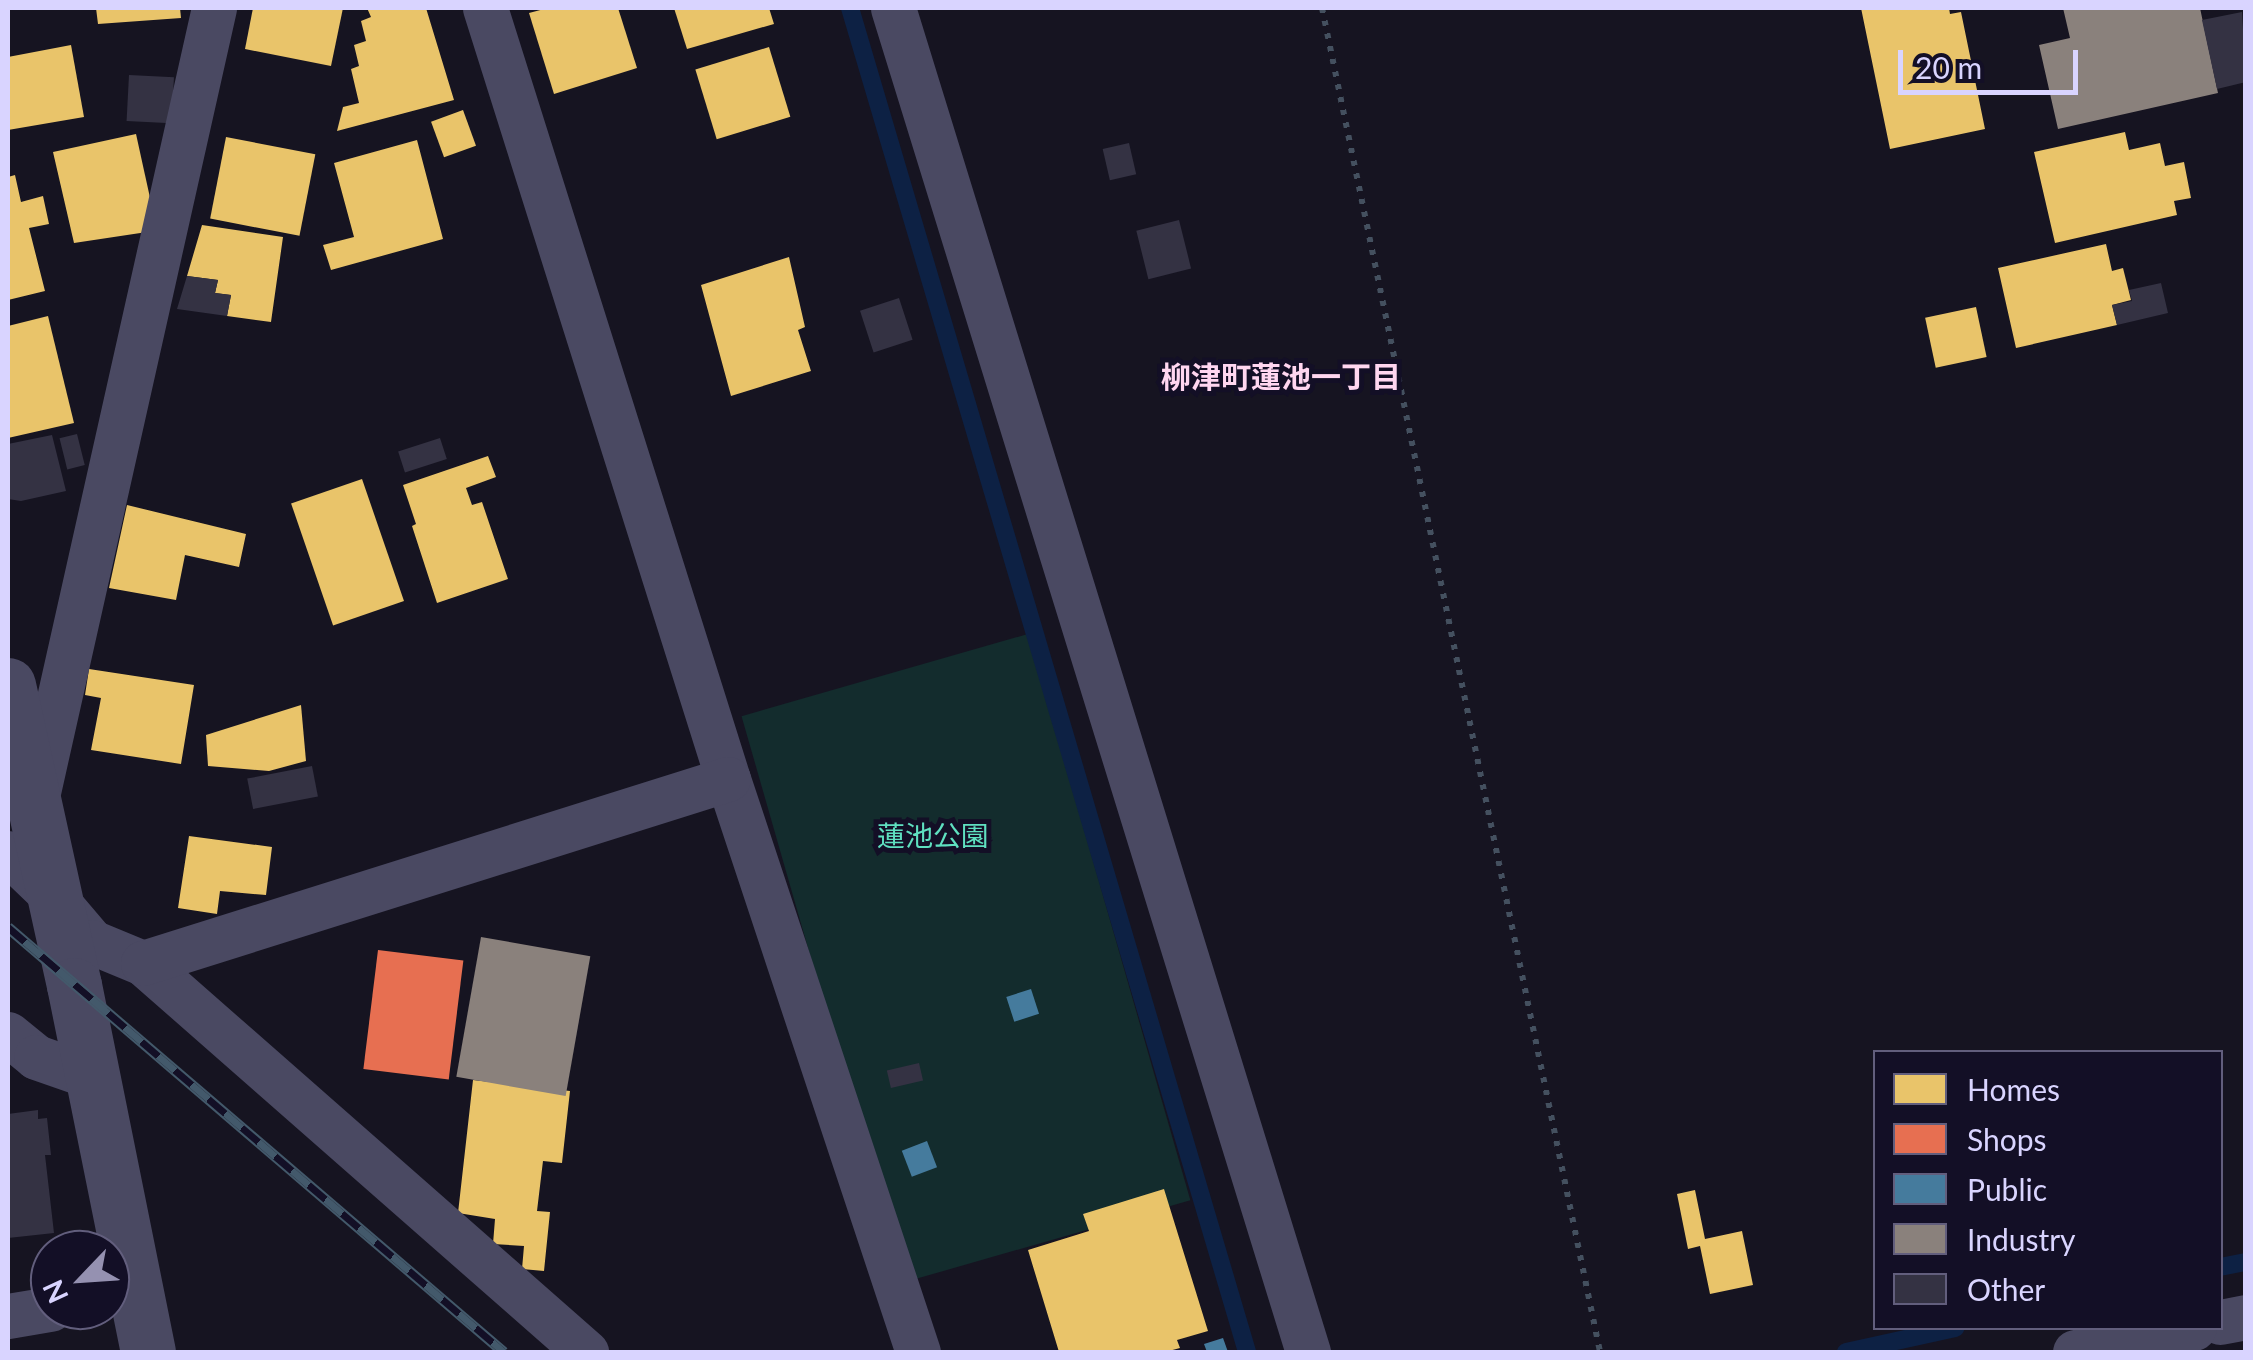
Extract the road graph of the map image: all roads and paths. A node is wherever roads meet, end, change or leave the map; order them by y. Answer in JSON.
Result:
{"nodes":[{"id":1,"x":214,"y":8,"type":"edge"},
{"id":2,"x":485,"y":8,"type":"edge"},
{"id":3,"x":893,"y":8,"type":"edge"},
{"id":4,"x":1322,"y":8,"type":"edge"},
{"id":5,"x":8,"y":684,"type":"edge"},
{"id":6,"x":728,"y":780,"type":"junction"},
{"id":7,"x":21,"y":832,"type":"edge"},
{"id":8,"x":52,"y":894,"type":"junction"},
{"id":9,"x":143,"y":963,"type":"junction"},
{"id":10,"x":8,"y":1034,"type":"edge"},
{"id":11,"x":93,"y":1076,"type":"junction"},
{"id":12,"x":114,"y":1230,"type":"edge"},
{"id":13,"x":130,"y":1313,"type":"edge"},
{"id":14,"x":2184,"y":1330,"type":"edge"},
{"id":15,"x":148,"y":1352,"type":"edge"},
{"id":16,"x":586,"y":1352,"type":"edge"},
{"id":17,"x":918,"y":1352,"type":"edge"},
{"id":18,"x":1308,"y":1352,"type":"edge"},
{"id":19,"x":1600,"y":1352,"type":"edge"},
{"id":20,"x":2076,"y":1352,"type":"edge"}],
"edges":[{"from":1,"to":7,"type":"street"},
{"from":2,"to":6,"type":"street"},
{"from":3,"to":18,"type":"street"},
{"from":4,"to":19,"type":"path"},
{"from":5,"to":7,"type":"street"},
{"from":6,"to":9,"type":"street"},
{"from":6,"to":17,"type":"street"},
{"from":7,"to":8,"type":"street"},
{"from":8,"to":9,"type":"street"},
{"from":8,"to":11,"type":"street"},
{"from":9,"to":16,"type":"street"},
{"from":10,"to":11,"type":"street"},
{"from":11,"to":12,"type":"street"},
{"from":13,"to":15,"type":"street"},
{"from":14,"to":20,"type":"street"}]}
